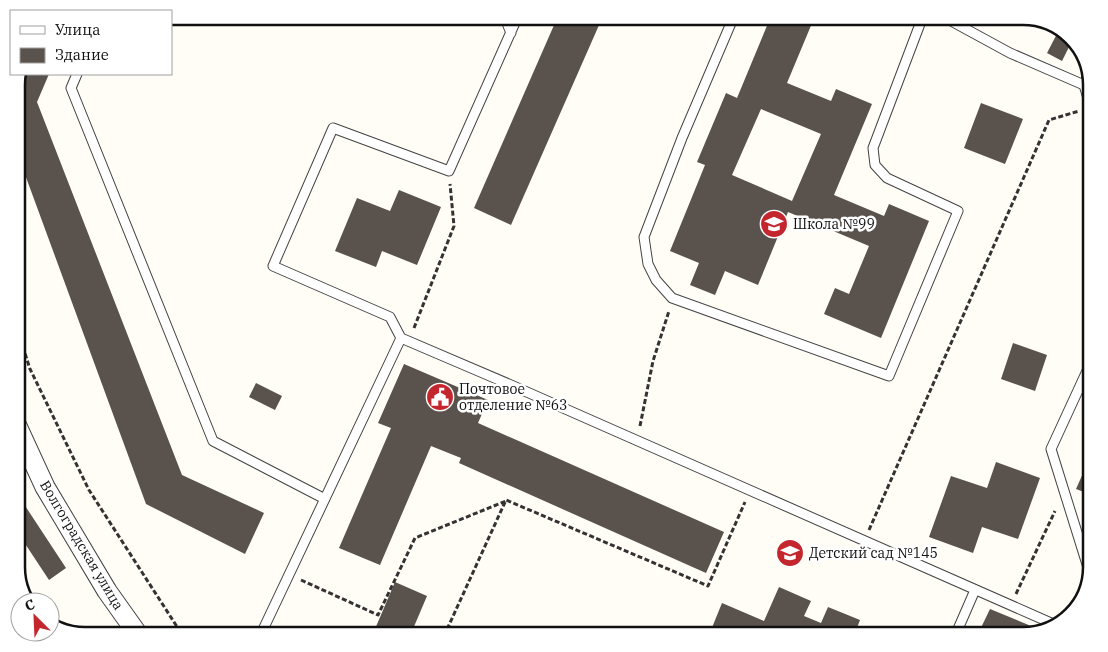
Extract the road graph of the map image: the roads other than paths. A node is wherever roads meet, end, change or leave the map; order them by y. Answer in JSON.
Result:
{"nodes":[{"id":1,"x":508,"y":25,"type":"edge"},
{"id":2,"x":514,"y":25,"type":"edge"},
{"id":3,"x":730,"y":25,"type":"edge"},
{"id":4,"x":920,"y":25,"type":"edge"},
{"id":5,"x":959,"y":25,"type":"edge"},
{"id":6,"x":511,"y":33,"type":"junction"},
{"id":7,"x":77,"y":75,"type":"edge"},
{"id":8,"x":1083,"y":85,"type":"edge"},
{"id":9,"x":405,"y":340,"type":"junction"},
{"id":10,"x":1083,"y":380,"type":"edge"},
{"id":11,"x":25,"y":444,"type":"edge"},
{"id":12,"x":325,"y":499,"type":"junction"},
{"id":13,"x":1083,"y":552,"type":"edge"},
{"id":14,"x":975,"y":590,"type":"junction"},
{"id":15,"x":1047,"y":621,"type":"edge"},
{"id":16,"x":133,"y":627,"type":"edge"},
{"id":17,"x":264,"y":627,"type":"edge"},
{"id":18,"x":959,"y":627,"type":"edge"}],
"edges":[{"from":1,"to":6,"type":"lane"},
{"from":2,"to":6,"type":"lane"},
{"from":3,"to":4,"type":"lane"},
{"from":5,"to":8,"type":"lane"},
{"from":6,"to":9,"type":"lane"},
{"from":7,"to":12,"type":"lane"},
{"from":9,"to":12,"type":"lane"},
{"from":9,"to":14,"type":"lane"},
{"from":10,"to":13,"type":"lane"},
{"from":11,"to":16,"type":"street","name":"Волгоградская улица"},
{"from":12,"to":17,"type":"lane"},
{"from":14,"to":15,"type":"lane"},
{"from":14,"to":18,"type":"lane"}]}
